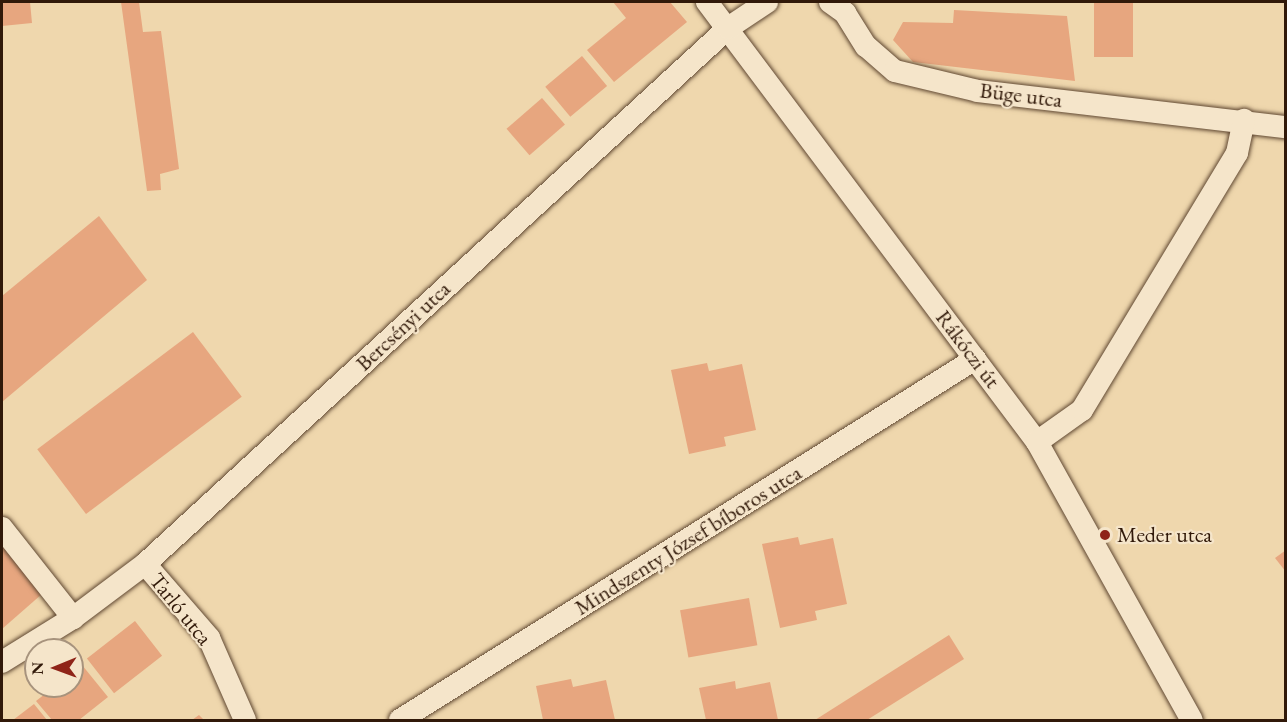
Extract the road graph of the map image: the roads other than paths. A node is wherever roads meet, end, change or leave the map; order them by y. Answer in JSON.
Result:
{"nodes":[{"id":1,"x":707,"y":2,"type":"edge"},
{"id":2,"x":767,"y":2,"type":"edge"},
{"id":3,"x":830,"y":2,"type":"edge"},
{"id":4,"x":728,"y":28,"type":"junction"},
{"id":5,"x":1244,"y":120,"type":"junction"},
{"id":6,"x":1286,"y":127,"type":"edge"},
{"id":7,"x":975,"y":359,"type":"junction"},
{"id":8,"x":1036,"y":442,"type":"junction"},
{"id":9,"x":2,"y":528,"type":"edge"},
{"id":10,"x":145,"y":564,"type":"junction"},
{"id":11,"x":73,"y":618,"type":"junction"},
{"id":12,"x":2,"y":662,"type":"edge"},
{"id":13,"x":245,"y":720,"type":"edge"},
{"id":14,"x":400,"y":720,"type":"edge"},
{"id":15,"x":1192,"y":720,"type":"edge"}],
"edges":[{"from":1,"to":4,"type":"street","name":"Rákóczi út"},
{"from":2,"to":4,"type":"street"},
{"from":3,"to":5,"type":"street","name":"Büge utca"},
{"from":4,"to":7,"type":"street","name":"Rákóczi út"},
{"from":4,"to":10,"type":"street","name":"Bercsényi utca"},
{"from":5,"to":6,"type":"street"},
{"from":5,"to":8,"type":"street"},
{"from":7,"to":8,"type":"street","name":"Rákóczi út"},
{"from":7,"to":14,"type":"street","name":"Mindszenty József bíboros utca"},
{"from":8,"to":15,"type":"street","name":"Rákóczi út"},
{"from":9,"to":11,"type":"street"},
{"from":10,"to":11,"type":"street","name":"Bercsényi utca"},
{"from":10,"to":13,"type":"street","name":"Tarló utca"},
{"from":11,"to":12,"type":"street","name":"Bercsényi utca"}]}
